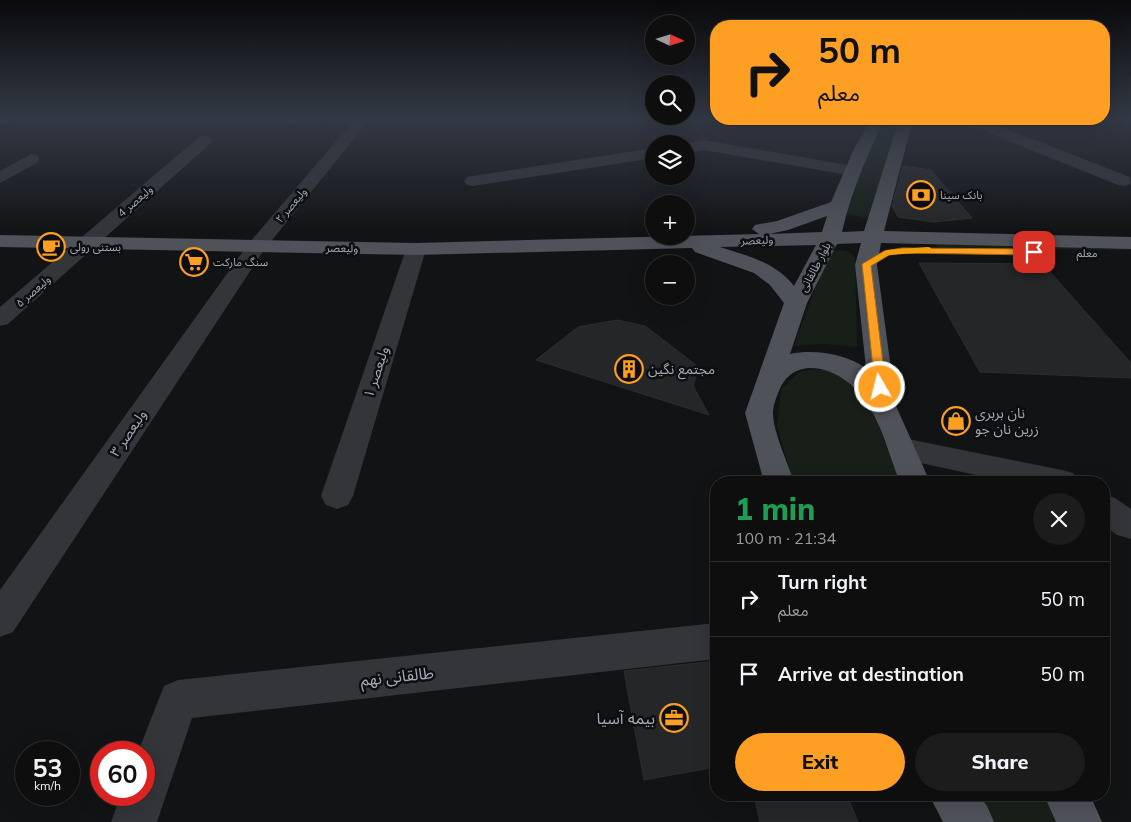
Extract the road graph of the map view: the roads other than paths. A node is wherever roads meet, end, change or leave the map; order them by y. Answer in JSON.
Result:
{"nodes":[{"id":1,"x":186,"y":156,"type":"edge"},
{"id":2,"x":332,"y":156,"type":"edge"},
{"id":3,"x":632,"y":156,"type":"edge"},
{"id":4,"x":769,"y":156,"type":"edge"},
{"id":5,"x":860,"y":156,"type":"edge"},
{"id":6,"x":895,"y":156,"type":"edge"},
{"id":7,"x":1062,"y":156,"type":"edge"},
{"id":8,"x":31,"y":159,"type":"dead end"},
{"id":9,"x":853,"y":171,"type":"junction"},
{"id":10,"x":0,"y":178,"type":"edge"},
{"id":11,"x":474,"y":180,"type":"dead end"},
{"id":12,"x":1124,"y":181,"type":"dead end"},
{"id":13,"x":840,"y":205,"type":"junction"},
{"id":14,"x":879,"y":209,"type":"junction"},
{"id":15,"x":874,"y":237,"type":"junction"},
{"id":16,"x":830,"y":238,"type":"junction"},
{"id":17,"x":695,"y":240,"type":"edge"},
{"id":18,"x":969,"y":240,"type":"junction"},
{"id":19,"x":0,"y":241,"type":"edge"},
{"id":20,"x":695,"y":242,"type":"edge"},
{"id":21,"x":1131,"y":242,"type":"edge"},
{"id":22,"x":88,"y":243,"type":"junction"},
{"id":23,"x":645,"y":243,"type":"edge"},
{"id":24,"x":693,"y":245,"type":"edge"},
{"id":25,"x":256,"y":247,"type":"junction"},
{"id":26,"x":416,"y":249,"type":"junction"},
{"id":27,"x":1131,"y":254,"type":"edge"},
{"id":28,"x":866,"y":264,"type":"junction"},
{"id":29,"x":796,"y":303,"type":"junction"},
{"id":30,"x":0,"y":319,"type":"edge"},
{"id":31,"x":766,"y":388,"type":"junction"},
{"id":32,"x":883,"y":404,"type":"junction"},
{"id":33,"x":902,"y":449,"type":"junction"},
{"id":34,"x":777,"y":476,"type":"edge"},
{"id":35,"x":913,"y":476,"type":"edge"},
{"id":36,"x":1033,"y":476,"type":"edge"},
{"id":37,"x":337,"y":496,"type":"dead end"},
{"id":38,"x":1110,"y":512,"type":"edge"},
{"id":39,"x":1131,"y":525,"type":"edge"},
{"id":40,"x":0,"y":620,"type":"edge"},
{"id":41,"x":710,"y":642,"type":"edge"},
{"id":42,"x":155,"y":764,"type":"edge"},
{"id":43,"x":1069,"y":801,"type":"edge"},
{"id":44,"x":140,"y":806,"type":"edge"},
{"id":45,"x":134,"y":822,"type":"edge"},
{"id":46,"x":1079,"y":822,"type":"edge"}],
"edges":[{"from":1,"to":22,"type":"street","name":"ولیعصر 4"},
{"from":2,"to":25,"type":"street","name":"ولیعصر ٢"},
{"from":3,"to":11,"type":"street"},
{"from":4,"to":9,"type":"street"},
{"from":5,"to":9,"type":"main road","name":"بلوار طالقانی"},
{"from":6,"to":14,"type":"main road"},
{"from":7,"to":12,"type":"street"},
{"from":8,"to":10,"type":"street"},
{"from":9,"to":13,"type":"main road","name":"بلوار طالقانی"},
{"from":13,"to":16,"type":"main road","name":"بلوار طالقانی"},
{"from":13,"to":17,"type":"main road"},
{"from":14,"to":15,"type":"main road"},
{"from":14,"to":18,"type":"main road"},
{"from":15,"to":16,"type":"main road","name":"ولیعصر"},
{"from":15,"to":18,"type":"main road","name":"معلم"},
{"from":15,"to":28,"type":"main road"},
{"from":16,"to":20,"type":"main road","name":"ولیعصر"},
{"from":16,"to":29,"type":"main road","name":"بلوار طالقانی"},
{"from":18,"to":21,"type":"main road","name":"معلم"},
{"from":19,"to":22,"type":"main road","name":"ولیعصر"},
{"from":22,"to":25,"type":"main road","name":"ولیعصر"},
{"from":22,"to":30,"type":"street","name":"ولیعصر ۵"},
{"from":23,"to":26,"type":"main road","name":"ولیعصر"},
{"from":24,"to":29,"type":"main road","name":"ولیعصر"},
{"from":25,"to":26,"type":"main road","name":"ولیعصر"},
{"from":25,"to":40,"type":"street","name":"ولیعصر ٣"},
{"from":26,"to":37,"type":"street","name":"ولیعصر ١"},
{"from":27,"to":28,"type":"main road","name":"معلم"},
{"from":28,"to":32,"type":"main road"},
{"from":29,"to":31,"type":"main road","name":"بلوار طالقانی"},
{"from":31,"to":32,"type":"main road"},
{"from":31,"to":34,"type":"main road","name":"بلوار طالقانی"},
{"from":32,"to":33,"type":"main road"},
{"from":33,"to":35,"type":"main road"},
{"from":33,"to":36,"type":"street"},
{"from":38,"to":39,"type":"street"},
{"from":41,"to":42,"type":"street","name":"طالقانی نهم"},
{"from":43,"to":46,"type":"main road"},
{"from":44,"to":45,"type":"street","name":"طالقانی نهم"}]}
